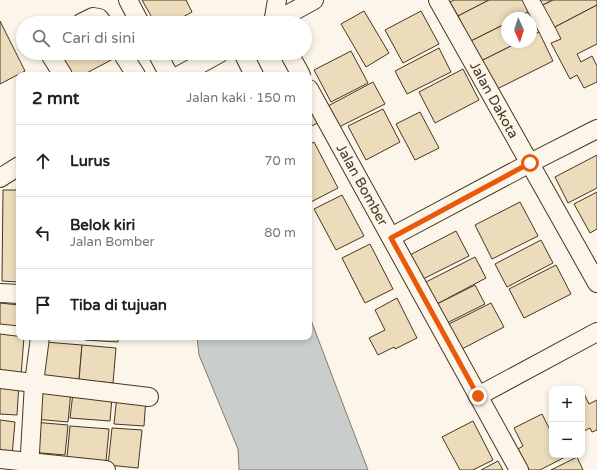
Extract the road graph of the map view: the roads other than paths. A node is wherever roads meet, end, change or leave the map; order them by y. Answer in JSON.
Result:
{"nodes":[{"id":1,"x":128,"y":0,"type":"edge"},
{"id":2,"x":276,"y":0,"type":"edge"},
{"id":3,"x":314,"y":0,"type":"edge"},
{"id":4,"x":438,"y":0,"type":"edge"},
{"id":5,"x":136,"y":16,"type":"edge"},
{"id":6,"x":273,"y":16,"type":"edge"},
{"id":7,"x":285,"y":16,"type":"edge"},
{"id":8,"x":53,"y":60,"type":"edge"},
{"id":9,"x":126,"y":60,"type":"edge"},
{"id":10,"x":161,"y":60,"type":"edge"},
{"id":11,"x":207,"y":60,"type":"edge"},
{"id":12,"x":246,"y":60,"type":"edge"},
{"id":13,"x":293,"y":60,"type":"edge"},
{"id":14,"x":61,"y":72,"type":"edge"},
{"id":15,"x":134,"y":72,"type":"edge"},
{"id":16,"x":167,"y":72,"type":"edge"},
{"id":17,"x":185,"y":72,"type":"edge"},
{"id":18,"x":252,"y":72,"type":"edge"},
{"id":19,"x":300,"y":72,"type":"edge"},
{"id":20,"x":312,"y":94,"type":"edge"},
{"id":21,"x":597,"y":129,"type":"edge"},
{"id":22,"x":530,"y":163,"type":"junction"},
{"id":23,"x":16,"y":168,"type":"edge"},
{"id":24,"x":0,"y":178,"type":"edge"},
{"id":25,"x":391,"y":238,"type":"junction"},
{"id":26,"x":597,"y":283,"type":"edge"},
{"id":27,"x":0,"y":293,"type":"edge"},
{"id":28,"x":16,"y":294,"type":"edge"},
{"id":29,"x":597,"y":332,"type":"edge"},
{"id":30,"x":40,"y":340,"type":"edge"},
{"id":31,"x":0,"y":379,"type":"edge"},
{"id":32,"x":34,"y":382,"type":"junction"},
{"id":33,"x":478,"y":396,"type":"junction"},
{"id":34,"x":149,"y":397,"type":"dead end"},
{"id":35,"x":0,"y":459,"type":"edge"},
{"id":36,"x":29,"y":466,"type":"edge"},
{"id":37,"x":106,"y":470,"type":"edge"},
{"id":38,"x":519,"y":470,"type":"edge"}],
"edges":[{"from":1,"to":5,"type":"lane"},
{"from":2,"to":6,"type":"lane"},
{"from":3,"to":7,"type":"lane"},
{"from":4,"to":22,"type":"lane","name":"Jalan Dakota"},
{"from":8,"to":14,"type":"lane"},
{"from":9,"to":15,"type":"lane"},
{"from":10,"to":16,"type":"lane"},
{"from":11,"to":17,"type":"lane"},
{"from":12,"to":18,"type":"lane"},
{"from":13,"to":19,"type":"lane"},
{"from":20,"to":25,"type":"lane","name":"Jalan Bomber"},
{"from":21,"to":22,"type":"lane"},
{"from":22,"to":25,"type":"lane"},
{"from":22,"to":26,"type":"lane","name":"Jalan Dakota"},
{"from":23,"to":24,"type":"lane"},
{"from":25,"to":33,"type":"lane","name":"Jalan Bomber"},
{"from":27,"to":28,"type":"lane"},
{"from":29,"to":33,"type":"lane"},
{"from":30,"to":32,"type":"lane"},
{"from":31,"to":32,"type":"lane"},
{"from":32,"to":34,"type":"lane"},
{"from":32,"to":36,"type":"lane"},
{"from":33,"to":38,"type":"lane","name":"Jalan Bomber"},
{"from":35,"to":36,"type":"lane"},
{"from":36,"to":37,"type":"lane"}]}
